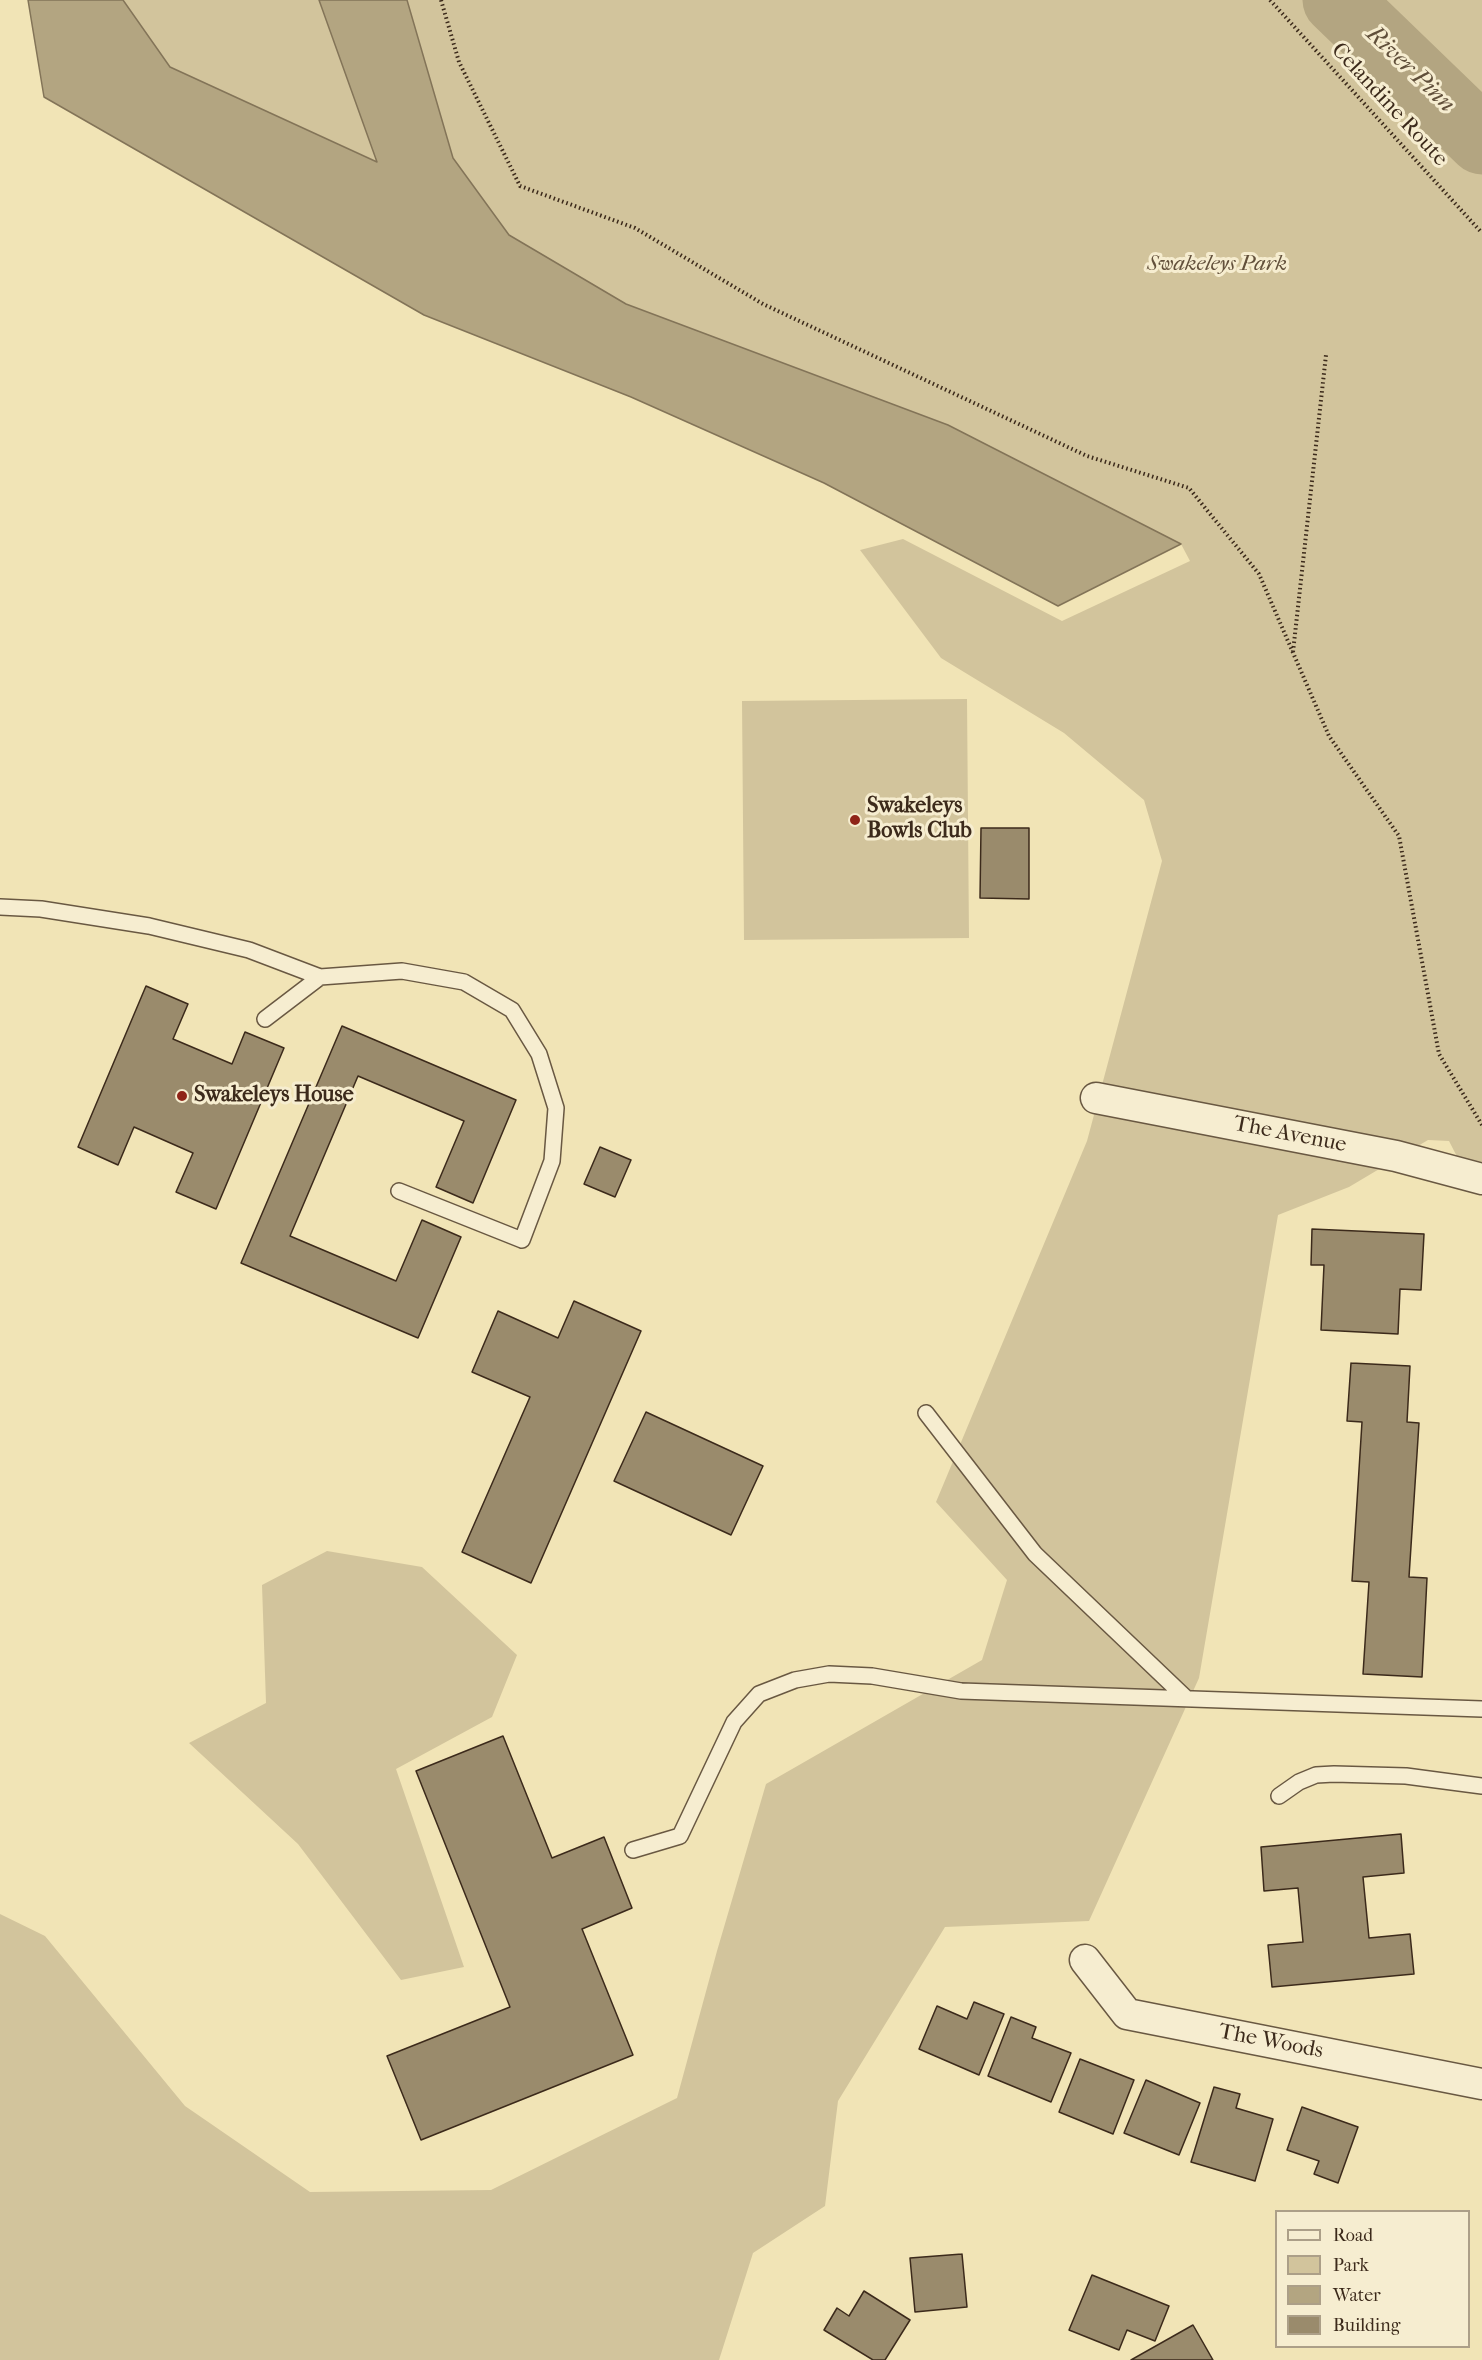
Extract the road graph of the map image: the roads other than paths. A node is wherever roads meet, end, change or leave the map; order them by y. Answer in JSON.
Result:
{"nodes":[{"id":1,"x":0,"y":907,"type":"edge"},
{"id":2,"x":320,"y":977,"type":"junction"},
{"id":3,"x":265,"y":1019,"type":"dead end"},
{"id":4,"x":1096,"y":1098,"type":"dead end"},
{"id":5,"x":1482,"y":1179,"type":"edge"},
{"id":6,"x":399,"y":1191,"type":"dead end"},
{"id":7,"x":926,"y":1413,"type":"dead end"},
{"id":8,"x":1187,"y":1699,"type":"junction"},
{"id":9,"x":1482,"y":1709,"type":"edge"},
{"id":10,"x":1482,"y":1786,"type":"edge"},
{"id":11,"x":1279,"y":1796,"type":"dead end"},
{"id":12,"x":633,"y":1850,"type":"dead end"},
{"id":13,"x":1085,"y":1960,"type":"dead end"},
{"id":14,"x":1482,"y":2084,"type":"edge"}],
"edges":[{"from":1,"to":2,"type":"lane"},
{"from":2,"to":3,"type":"lane"},
{"from":2,"to":6,"type":"lane"},
{"from":4,"to":5,"type":"street","name":"The Avenue"},
{"from":7,"to":8,"type":"lane"},
{"from":8,"to":9,"type":"lane"},
{"from":8,"to":12,"type":"lane"},
{"from":10,"to":11,"type":"lane"},
{"from":13,"to":14,"type":"street","name":"The Woods"}]}
